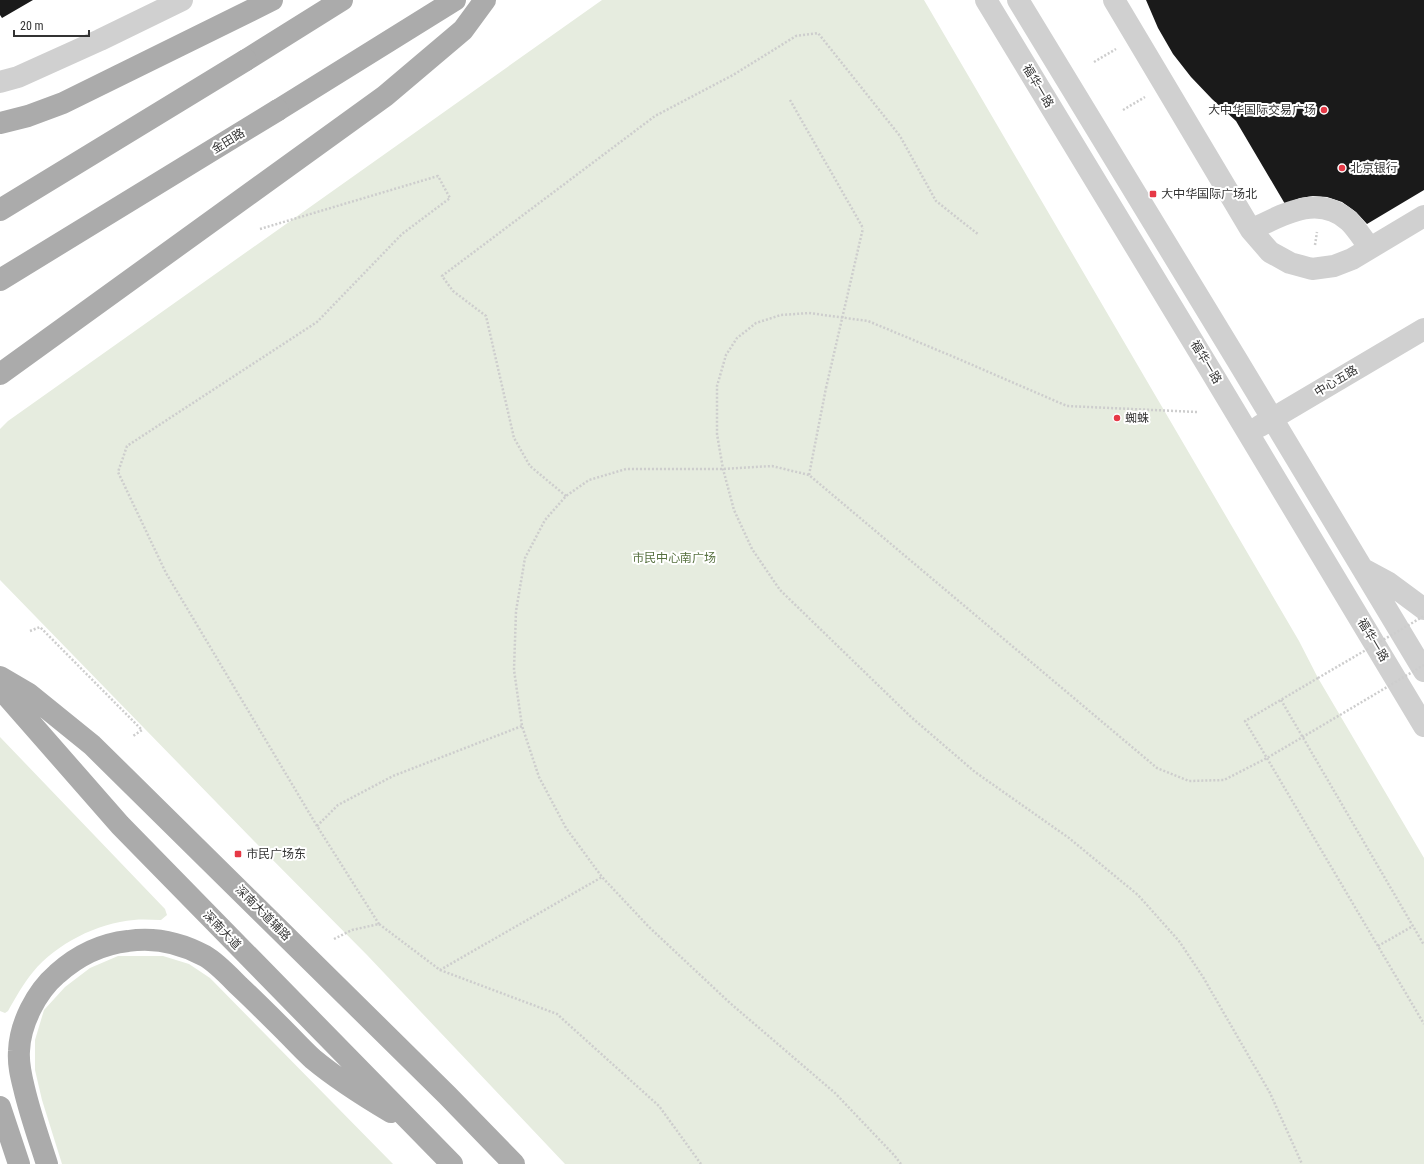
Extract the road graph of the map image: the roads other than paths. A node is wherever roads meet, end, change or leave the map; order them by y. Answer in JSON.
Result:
{"nodes":[{"id":1,"x":182,"y":0,"type":"edge"},
{"id":2,"x":272,"y":0,"type":"edge"},
{"id":3,"x":342,"y":0,"type":"edge"},
{"id":4,"x":456,"y":0,"type":"edge"},
{"id":5,"x":485,"y":0,"type":"edge"},
{"id":6,"x":986,"y":0,"type":"edge"},
{"id":7,"x":1018,"y":0,"type":"edge"},
{"id":8,"x":1114,"y":0,"type":"edge"},
{"id":9,"x":0,"y":82,"type":"edge"},
{"id":10,"x":0,"y":123,"type":"edge"},
{"id":11,"x":0,"y":210,"type":"edge"},
{"id":12,"x":1424,"y":216,"type":"edge"},
{"id":13,"x":1251,"y":230,"type":"junction"},
{"id":14,"x":1370,"y":248,"type":"junction"},
{"id":15,"x":0,"y":280,"type":"edge"},
{"id":16,"x":1424,"y":329,"type":"edge"},
{"id":17,"x":0,"y":374,"type":"edge"},
{"id":18,"x":1272,"y":419,"type":"junction"},
{"id":19,"x":1249,"y":433,"type":"junction"},
{"id":20,"x":1362,"y":569,"type":"junction"},
{"id":21,"x":1424,"y":610,"type":"edge"},
{"id":22,"x":1424,"y":671,"type":"edge"},
{"id":23,"x":0,"y":677,"type":"edge"},
{"id":24,"x":0,"y":688,"type":"edge"},
{"id":25,"x":1424,"y":726,"type":"edge"},
{"id":26,"x":0,"y":1107,"type":"edge"},
{"id":27,"x":417,"y":1127,"type":"junction"},
{"id":28,"x":19,"y":1164,"type":"edge"},
{"id":29,"x":47,"y":1164,"type":"edge"},
{"id":30,"x":452,"y":1164,"type":"edge"},
{"id":31,"x":514,"y":1164,"type":"edge"}],
"edges":[{"from":1,"to":9,"type":"street"},
{"from":2,"to":10,"type":"main road"},
{"from":3,"to":11,"type":"main road","bridge":true},
{"from":4,"to":15,"type":"main road","name":"金田路","bridge":true},
{"from":5,"to":17,"type":"main road"},
{"from":6,"to":19,"type":"street","name":"福华一路"},
{"from":7,"to":18,"type":"street"},
{"from":8,"to":13,"type":"street"},
{"from":12,"to":14,"type":"street"},
{"from":13,"to":14,"type":"street"},
{"from":13,"to":14,"type":"street"},
{"from":16,"to":18,"type":"street","name":"中心五路"},
{"from":18,"to":19,"type":"street","name":"中心五路"},
{"from":18,"to":20,"type":"street"},
{"from":19,"to":25,"type":"street","name":"福华一路"},
{"from":20,"to":21,"type":"street"},
{"from":20,"to":22,"type":"street"},
{"from":23,"to":31,"type":"main road","name":"深南大道辅路"},
{"from":24,"to":27,"type":"main road","name":"深南大道"},
{"from":26,"to":28,"type":"main road"},
{"from":27,"to":29,"type":"main road"},
{"from":27,"to":30,"type":"main road","name":"深南大道"}]}
